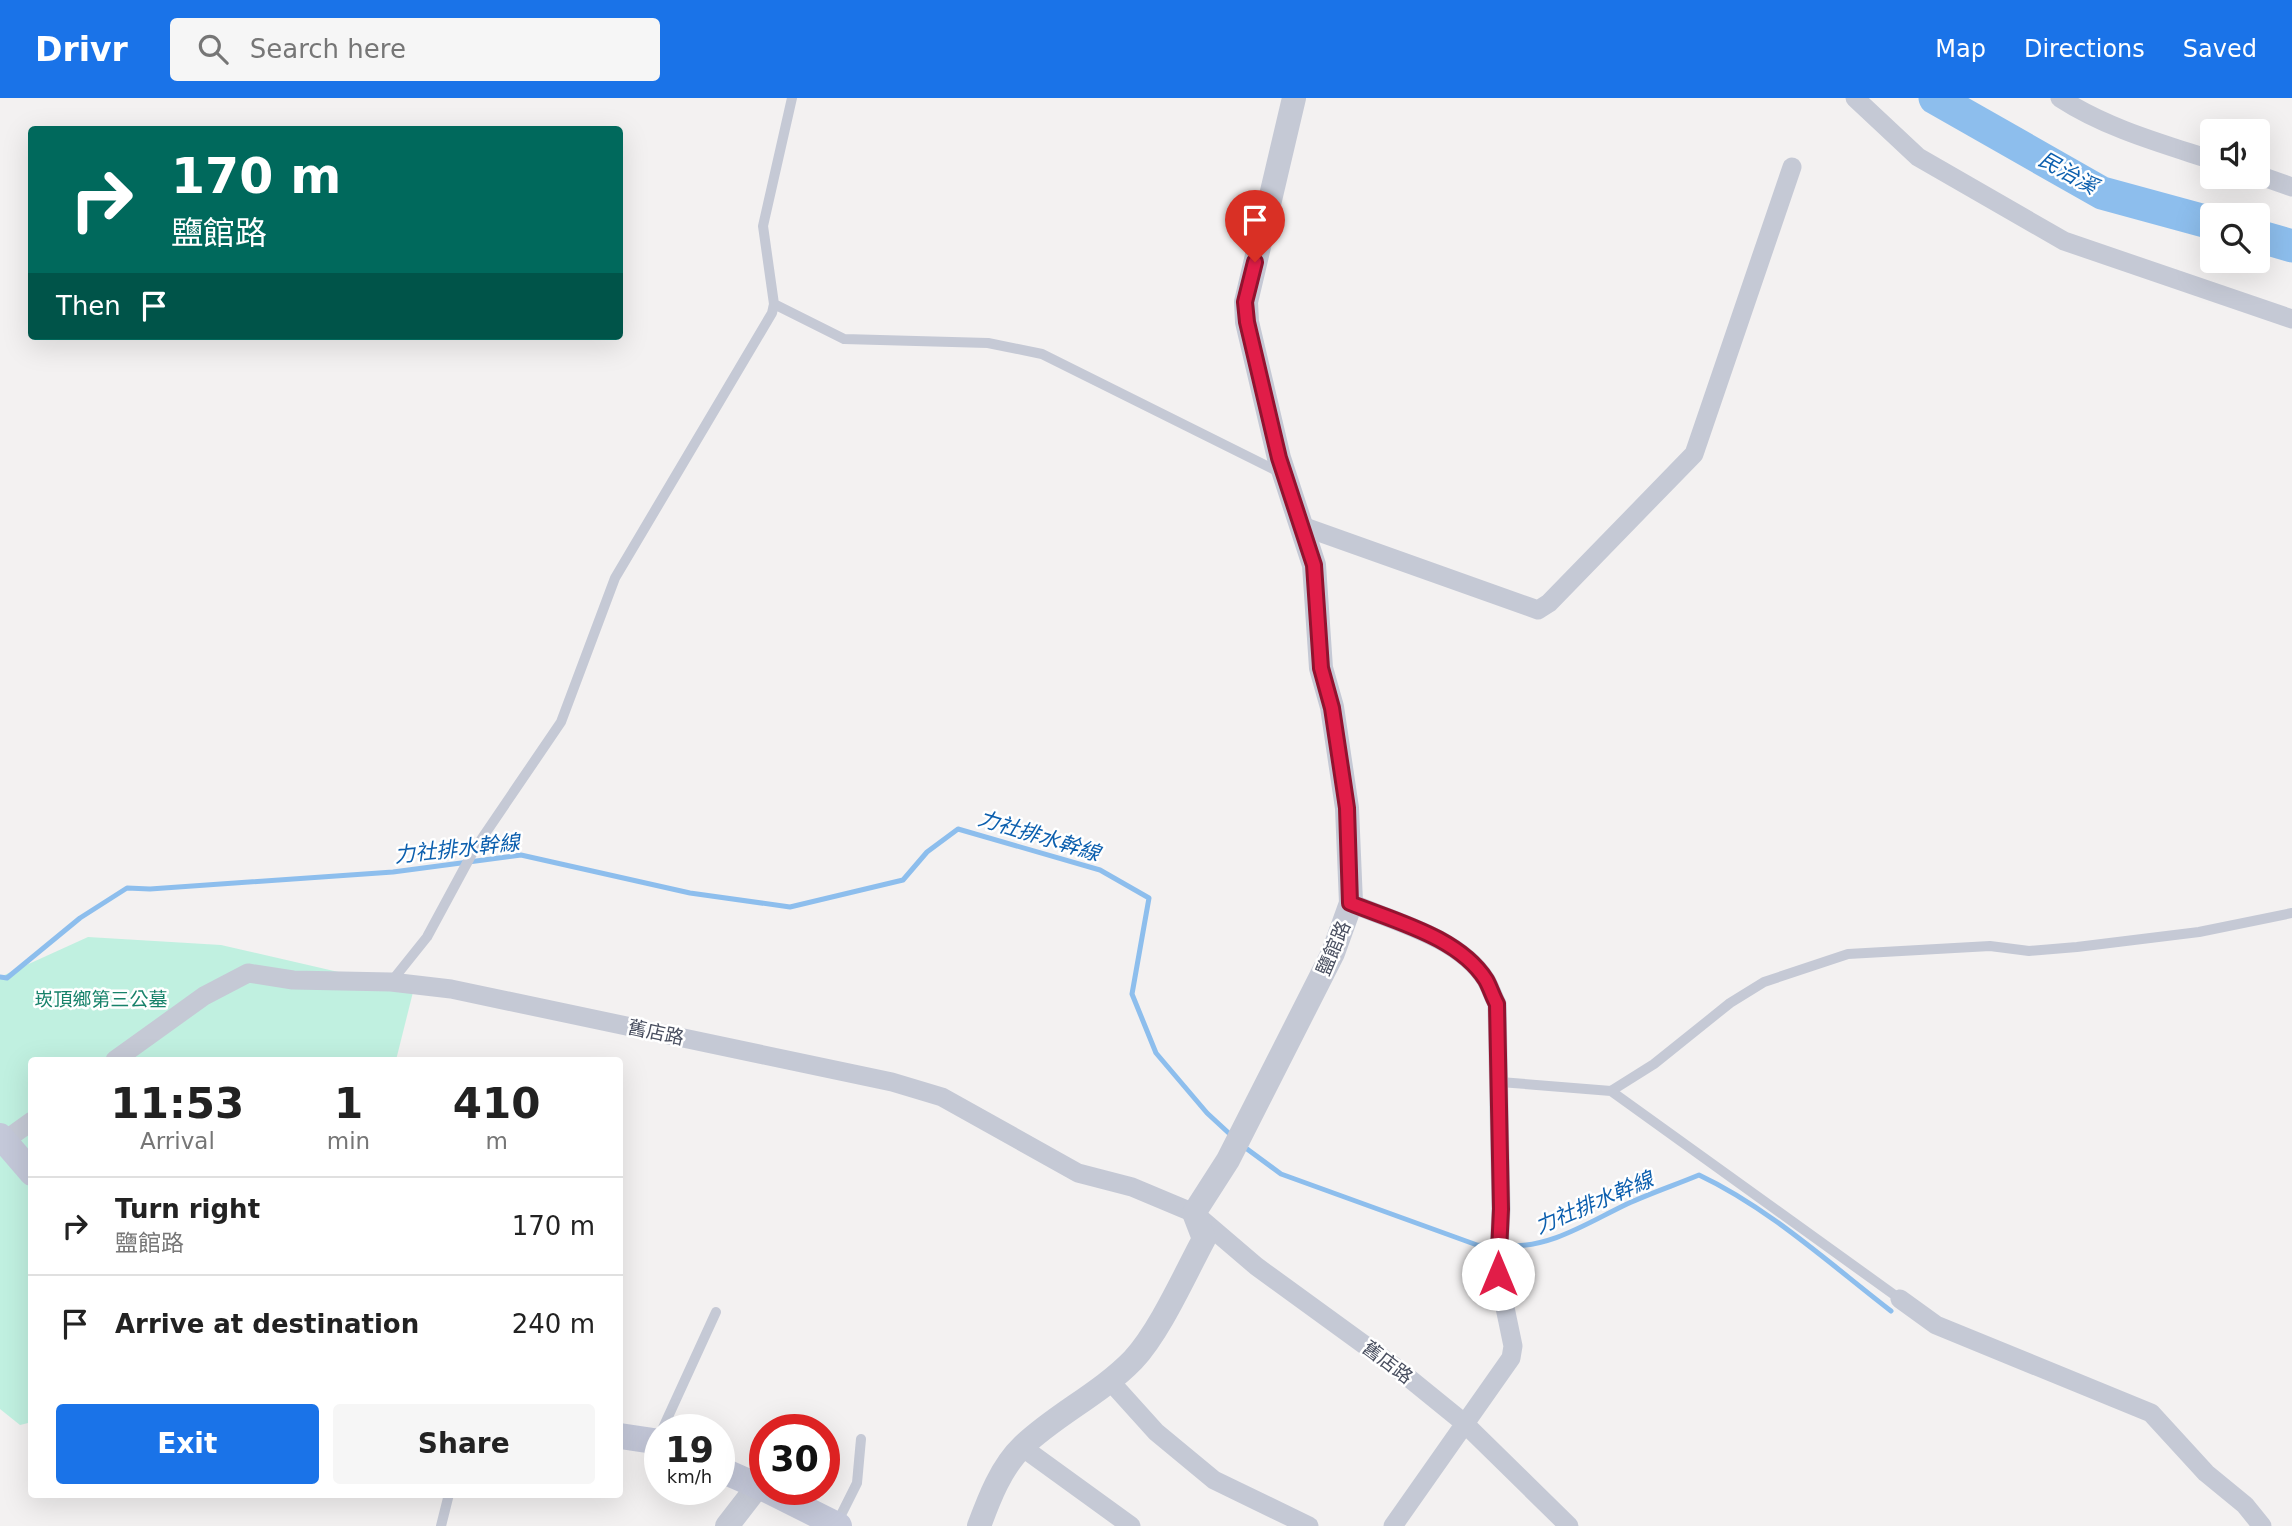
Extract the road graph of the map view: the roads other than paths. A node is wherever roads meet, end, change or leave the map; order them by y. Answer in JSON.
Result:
{"nodes":[{"id":1,"x":792,"y":98,"type":"edge"},
{"id":2,"x":1294,"y":98,"type":"edge"},
{"id":3,"x":1855,"y":98,"type":"edge"},
{"id":4,"x":2060,"y":98,"type":"edge"},
{"id":5,"x":2200,"y":156,"type":"edge"},
{"id":6,"x":1792,"y":167,"type":"dead end"},
{"id":7,"x":2270,"y":179,"type":"edge"},
{"id":8,"x":2292,"y":187,"type":"edge"},
{"id":9,"x":774,"y":304,"type":"junction"},
{"id":10,"x":2292,"y":319,"type":"edge"},
{"id":11,"x":1285,"y":475,"type":"junction"},
{"id":12,"x":1302,"y":526,"type":"junction"},
{"id":13,"x":1350,"y":903,"type":"junction"},
{"id":14,"x":2292,"y":914,"type":"edge"},
{"id":15,"x":391,"y":982,"type":"junction"},
{"id":16,"x":119,"y":1057,"type":"edge"},
{"id":17,"x":1500,"y":1082,"type":"junction"},
{"id":18,"x":1611,"y":1091,"type":"junction"},
{"id":19,"x":28,"y":1124,"type":"edge"},
{"id":20,"x":1,"y":1141,"type":"edge"},
{"id":21,"x":28,"y":1169,"type":"edge"},
{"id":22,"x":1194,"y":1213,"type":"junction"},
{"id":23,"x":1900,"y":1299,"type":"joint"},
{"id":24,"x":716,"y":1312,"type":"dead end"},
{"id":25,"x":1110,"y":1381,"type":"junction"},
{"id":26,"x":669,"y":1414,"type":"edge"},
{"id":27,"x":1463,"y":1422,"type":"junction"},
{"id":28,"x":623,"y":1436,"type":"edge"},
{"id":29,"x":644,"y":1437,"type":"edge"},
{"id":30,"x":861,"y":1439,"type":"dead end"},
{"id":31,"x":1022,"y":1447,"type":"junction"},
{"id":32,"x":448,"y":1498,"type":"edge"},
{"id":33,"x":749,"y":1503,"type":"edge"},
{"id":34,"x":797,"y":1505,"type":"edge"},
{"id":35,"x":837,"y":1525,"type":"edge"},
{"id":36,"x":441,"y":1526,"type":"edge"},
{"id":37,"x":727,"y":1526,"type":"edge"},
{"id":38,"x":979,"y":1526,"type":"edge"},
{"id":39,"x":1131,"y":1526,"type":"edge"},
{"id":40,"x":1309,"y":1526,"type":"edge"},
{"id":41,"x":1392,"y":1526,"type":"edge"},
{"id":42,"x":1569,"y":1526,"type":"edge"},
{"id":43,"x":2262,"y":1526,"type":"edge"}],
"edges":[{"from":1,"to":9,"type":"lane"},
{"from":2,"to":11,"type":"street","name":"鹽館路"},
{"from":3,"to":10,"type":"street"},
{"from":4,"to":5,"type":"street"},
{"from":6,"to":12,"type":"street"},
{"from":7,"to":8,"type":"street"},
{"from":9,"to":11,"type":"lane"},
{"from":9,"to":15,"type":"lane"},
{"from":11,"to":12,"type":"street","name":"鹽館路"},
{"from":12,"to":13,"type":"street","name":"鹽館路"},
{"from":13,"to":17,"type":"street"},
{"from":13,"to":22,"type":"street","name":"鹽館路"},
{"from":14,"to":18,"type":"lane"},
{"from":15,"to":16,"type":"street","name":"舊店路"},
{"from":15,"to":22,"type":"street","name":"舊店路"},
{"from":17,"to":18,"type":"lane"},
{"from":17,"to":27,"type":"street"},
{"from":18,"to":23,"type":"lane"},
{"from":19,"to":20,"type":"street"},
{"from":20,"to":21,"type":"main road"},
{"from":22,"to":25,"type":"street"},
{"from":22,"to":27,"type":"street","name":"舊店路"},
{"from":23,"to":43,"type":"street"},
{"from":24,"to":26,"type":"lane"},
{"from":25,"to":31,"type":"street"},
{"from":25,"to":40,"type":"street"},
{"from":27,"to":41,"type":"street"},
{"from":27,"to":42,"type":"street","name":"舊店路"},
{"from":28,"to":29,"type":"main road"},
{"from":30,"to":35,"type":"lane"},
{"from":31,"to":38,"type":"street"},
{"from":31,"to":39,"type":"street"},
{"from":32,"to":36,"type":"lane"},
{"from":33,"to":37,"type":"street"},
{"from":34,"to":35,"type":"main road"}]}
